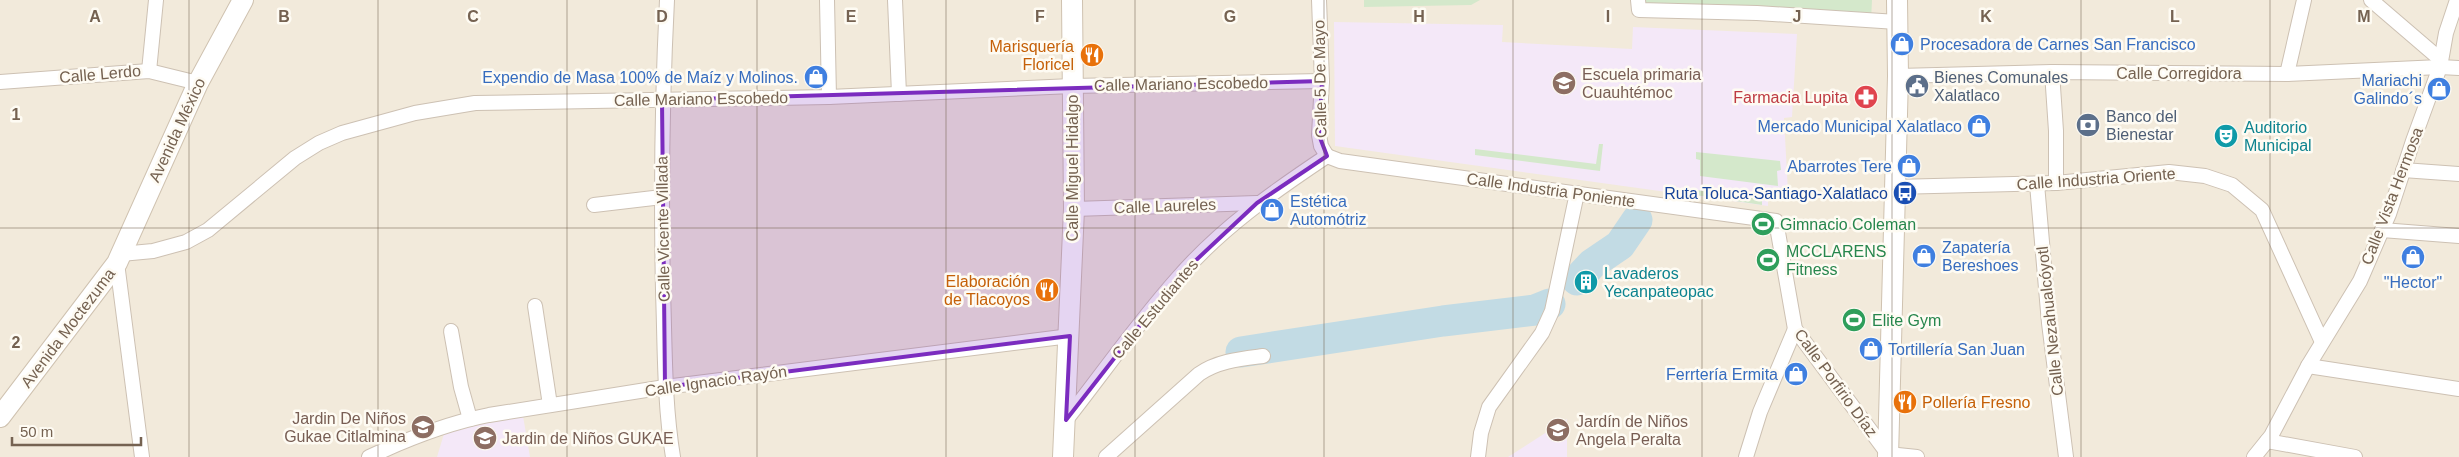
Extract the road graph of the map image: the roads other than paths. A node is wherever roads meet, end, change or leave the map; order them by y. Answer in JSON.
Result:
{"nodes":[{"id":1,"x":156,"y":0,"type":"edge"},
{"id":2,"x":243,"y":0,"type":"edge"},
{"id":3,"x":667,"y":0,"type":"edge"},
{"id":4,"x":827,"y":0,"type":"edge"},
{"id":5,"x":895,"y":0,"type":"edge"},
{"id":6,"x":1072,"y":0,"type":"edge"},
{"id":7,"x":1319,"y":0,"type":"edge"},
{"id":8,"x":1638,"y":0,"type":"edge"},
{"id":9,"x":1897,"y":0,"type":"edge"},
{"id":10,"x":2304,"y":0,"type":"edge"},
{"id":11,"x":2372,"y":0,"type":"edge"},
{"id":12,"x":2457,"y":0,"type":"edge"},
{"id":13,"x":1897,"y":22,"type":"junction"},
{"id":14,"x":2441,"y":64,"type":"junction"},
{"id":15,"x":2459,"y":68,"type":"edge"},
{"id":16,"x":149,"y":71,"type":"junction"},
{"id":17,"x":2052,"y":72,"type":"junction"},
{"id":18,"x":2288,"y":74,"type":"junction"},
{"id":19,"x":1898,"y":76,"type":"junction"},
{"id":20,"x":0,"y":82,"type":"edge"},
{"id":21,"x":1322,"y":82,"type":"junction"},
{"id":22,"x":198,"y":83,"type":"junction"},
{"id":23,"x":1072,"y":86,"type":"junction"},
{"id":24,"x":899,"y":94,"type":"junction"},
{"id":25,"x":829,"y":97,"type":"junction"},
{"id":26,"x":662,"y":100,"type":"junction"},
{"id":27,"x":1327,"y":156,"type":"junction"},
{"id":28,"x":2403,"y":170,"type":"junction"},
{"id":29,"x":2459,"y":174,"type":"edge"},
{"id":30,"x":2037,"y":184,"type":"junction"},
{"id":31,"x":2056,"y":184,"type":"junction"},
{"id":32,"x":1894,"y":187,"type":"junction"},
{"id":33,"x":1577,"y":193,"type":"junction"},
{"id":34,"x":662,"y":197,"type":"junction"},
{"id":35,"x":1257,"y":203,"type":"junction"},
{"id":36,"x":594,"y":205,"type":"dead end"},
{"id":37,"x":1074,"y":208,"type":"junction"},
{"id":38,"x":1776,"y":221,"type":"joint"},
{"id":39,"x":2382,"y":230,"type":"junction"},
{"id":40,"x":2459,"y":236,"type":"edge"},
{"id":41,"x":119,"y":259,"type":"junction"},
{"id":42,"x":535,"y":306,"type":"dead end"},
{"id":43,"x":1795,"y":329,"type":"junction"},
{"id":44,"x":450,"y":331,"type":"dead end"},
{"id":45,"x":1070,"y":336,"type":"junction"},
{"id":46,"x":2322,"y":342,"type":"junction"},
{"id":47,"x":1263,"y":356,"type":"dead end"},
{"id":48,"x":2308,"y":366,"type":"junction"},
{"id":49,"x":665,"y":387,"type":"junction"},
{"id":50,"x":2459,"y":389,"type":"edge"},
{"id":51,"x":550,"y":405,"type":"junction"},
{"id":52,"x":0,"y":417,"type":"edge"},
{"id":53,"x":470,"y":419,"type":"junction"},
{"id":54,"x":1066,"y":420,"type":"junction"},
{"id":55,"x":2267,"y":441,"type":"junction"},
{"id":56,"x":1888,"y":455,"type":"edge"},
{"id":57,"x":142,"y":457,"type":"edge"},
{"id":58,"x":369,"y":457,"type":"edge"},
{"id":59,"x":673,"y":457,"type":"edge"},
{"id":60,"x":1063,"y":457,"type":"edge"},
{"id":61,"x":1106,"y":457,"type":"edge"},
{"id":62,"x":1478,"y":457,"type":"edge"},
{"id":63,"x":1746,"y":457,"type":"edge"},
{"id":64,"x":1917,"y":457,"type":"edge"},
{"id":65,"x":2066,"y":457,"type":"edge"},
{"id":66,"x":2254,"y":457,"type":"edge"},
{"id":67,"x":2355,"y":457,"type":"edge"}],
"edges":[{"from":1,"to":16,"type":"street"},
{"from":2,"to":22,"type":"main road","name":"Avenida México"},
{"from":3,"to":26,"type":"street","name":"Calle Vicente Villada"},
{"from":4,"to":25,"type":"street"},
{"from":5,"to":24,"type":"street"},
{"from":6,"to":23,"type":"main road","name":"Calle Miguel Hidalgo"},
{"from":7,"to":21,"type":"street","name":"Calle 5 De Mayo"},
{"from":8,"to":13,"type":"street"},
{"from":9,"to":13,"type":"main road"},
{"from":10,"to":18,"type":"street"},
{"from":11,"to":14,"type":"street"},
{"from":12,"to":14,"type":"street","name":"Calle Vista Hermosa"},
{"from":13,"to":19,"type":"main road"},
{"from":14,"to":15,"type":"street","name":"Calle Corregidora"},
{"from":14,"to":18,"type":"street","name":"Calle Corregidora"},
{"from":14,"to":28,"type":"street","name":"Calle Vista Hermosa"},
{"from":16,"to":20,"type":"street","name":"Calle Lerdo"},
{"from":16,"to":22,"type":"street","name":"Calle Lerdo"},
{"from":17,"to":18,"type":"street","name":"Calle Corregidora"},
{"from":17,"to":19,"type":"street","name":"Calle Corregidora"},
{"from":17,"to":31,"type":"street"},
{"from":19,"to":32,"type":"main road"},
{"from":21,"to":23,"type":"street","name":"Calle Mariano Escobedo"},
{"from":21,"to":27,"type":"street","name":"Calle 5 De Mayo"},
{"from":22,"to":41,"type":"main road","name":"Avenida México"},
{"from":23,"to":24,"type":"street","name":"Calle Mariano Escobedo"},
{"from":23,"to":37,"type":"main road","name":"Calle Miguel Hidalgo"},
{"from":24,"to":25,"type":"street","name":"Calle Mariano Escobedo"},
{"from":25,"to":26,"type":"street","name":"Calle Mariano Escobedo"},
{"from":26,"to":34,"type":"street","name":"Calle Vicente Villada"},
{"from":26,"to":41,"type":"street","name":"Calle Mariano Escobedo"},
{"from":27,"to":33,"type":"street","name":"Calle Industria Poniente"},
{"from":27,"to":35,"type":"street","name":"Calle Estudiantes"},
{"from":28,"to":29,"type":"street"},
{"from":28,"to":39,"type":"street","name":"Calle Vista Hermosa"},
{"from":30,"to":31,"type":"street","name":"Calle Industria Oriente"},
{"from":30,"to":32,"type":"street","name":"Calle Industria Oriente"},
{"from":30,"to":65,"type":"street","name":"Calle Nezahualcóyotl"},
{"from":31,"to":46,"type":"street","name":"Calle Industria Oriente"},
{"from":32,"to":56,"type":"main road"},
{"from":33,"to":38,"type":"street","name":"Calle Industria Poniente"},
{"from":33,"to":62,"type":"street"},
{"from":34,"to":36,"type":"street"},
{"from":34,"to":49,"type":"street","name":"Calle Vicente Villada"},
{"from":35,"to":37,"type":"street","name":"Calle Laureles"},
{"from":35,"to":54,"type":"street","name":"Calle Estudiantes"},
{"from":37,"to":45,"type":"main road","name":"Calle Miguel Hidalgo"},
{"from":38,"to":43,"type":"street","name":"Calle Porfirio Díaz"},
{"from":39,"to":40,"type":"street"},
{"from":39,"to":46,"type":"street","name":"Calle Vista Hermosa"},
{"from":41,"to":52,"type":"main road","name":"Avenida Moctezuma"},
{"from":41,"to":57,"type":"street"},
{"from":42,"to":51,"type":"street"},
{"from":43,"to":56,"type":"street","name":"Calle Porfirio Díaz"},
{"from":43,"to":63,"type":"street"},
{"from":44,"to":53,"type":"street"},
{"from":45,"to":49,"type":"street","name":"Calle Ignacio Rayón"},
{"from":45,"to":54,"type":"main road","name":"Calle Miguel Hidalgo"},
{"from":46,"to":48,"type":"street","name":"Calle Vista Hermosa"},
{"from":47,"to":61,"type":"street"},
{"from":48,"to":50,"type":"street"},
{"from":48,"to":55,"type":"street","name":"Calle Vista Hermosa"},
{"from":49,"to":51,"type":"street","name":"Calle Ignacio Rayón"},
{"from":49,"to":59,"type":"street","name":"Calle Vicente Villada"},
{"from":51,"to":53,"type":"street","name":"Calle Ignacio Rayón"},
{"from":53,"to":58,"type":"street","name":"Calle Ignacio Rayón"},
{"from":54,"to":60,"type":"main road","name":"Calle Miguel Hidalgo"},
{"from":55,"to":66,"type":"street","name":"Calle Vista Hermosa"},
{"from":55,"to":67,"type":"street"},
{"from":56,"to":64,"type":"street"}]}
